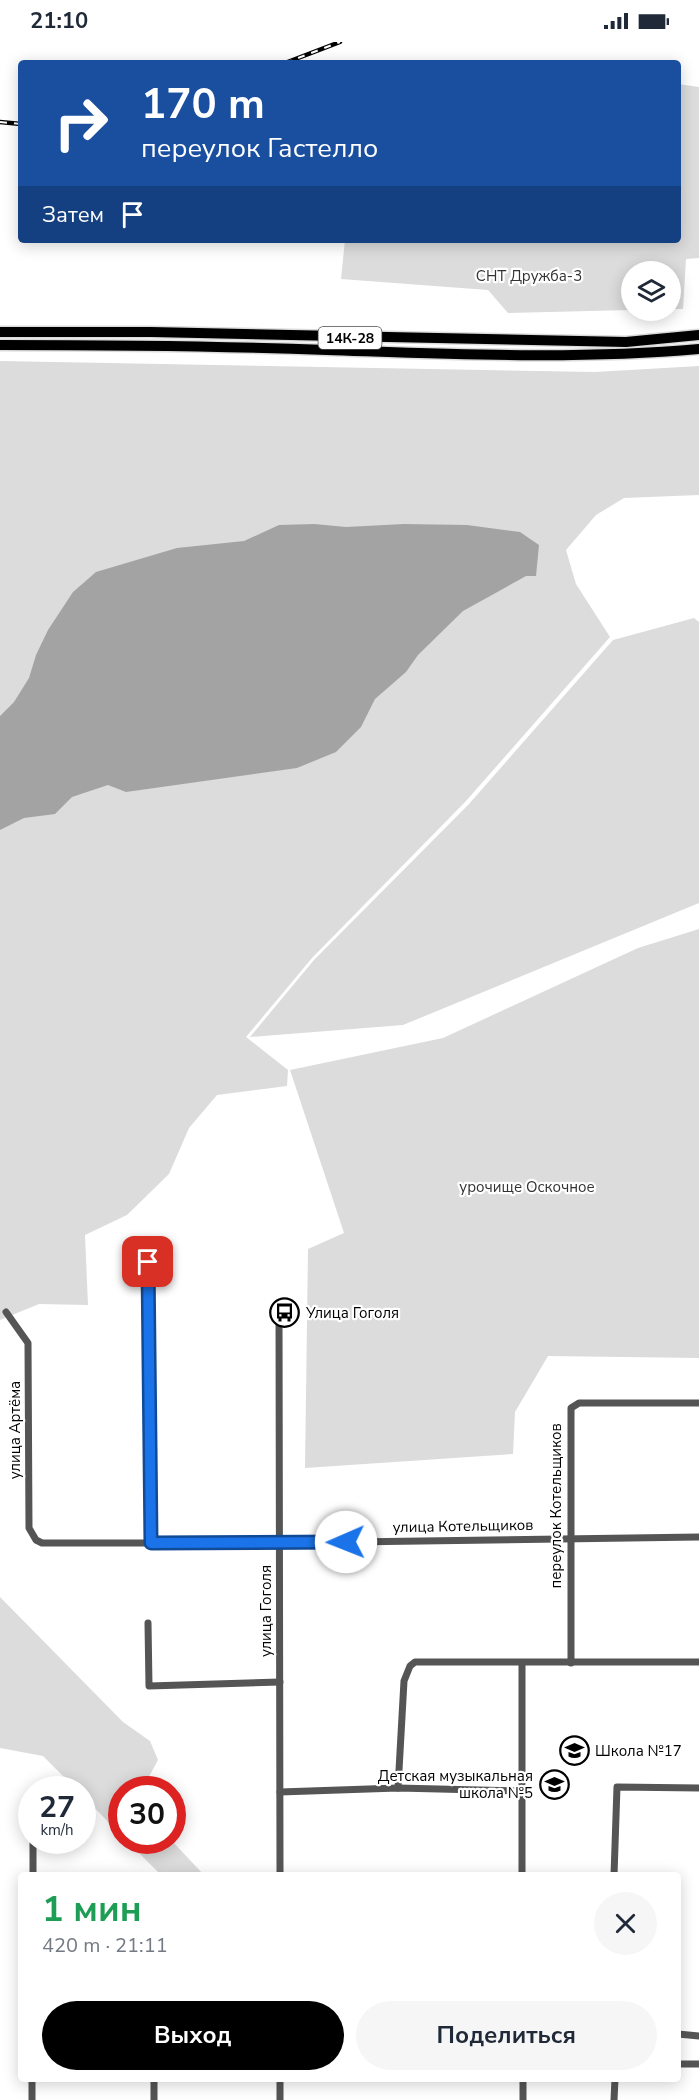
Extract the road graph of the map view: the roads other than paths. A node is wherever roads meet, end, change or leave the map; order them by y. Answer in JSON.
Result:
{"nodes":[{"id":1,"x":0,"y":332,"type":"edge"},
{"id":2,"x":699,"y":335,"type":"edge"},
{"id":3,"x":0,"y":345,"type":"edge"},
{"id":4,"x":699,"y":349,"type":"edge"},
{"id":5,"x":148,"y":1244,"type":"dead end"},
{"id":6,"x":279,"y":1310,"type":"dead end"},
{"id":7,"x":6,"y":1312,"type":"dead end"},
{"id":8,"x":699,"y":1403,"type":"edge"},
{"id":9,"x":569,"y":1537,"type":"junction"},
{"id":10,"x":699,"y":1537,"type":"edge"},
{"id":11,"x":48,"y":1543,"type":"joint"},
{"id":12,"x":151,"y":1543,"type":"junction"},
{"id":13,"x":279,"y":1543,"type":"junction"},
{"id":14,"x":148,"y":1623,"type":"dead end"},
{"id":15,"x":699,"y":1662,"type":"edge"},
{"id":16,"x":522,"y":1663,"type":"junction"},
{"id":17,"x":571,"y":1663,"type":"junction"},
{"id":18,"x":280,"y":1682,"type":"junction"},
{"id":19,"x":398,"y":1788,"type":"junction"},
{"id":20,"x":699,"y":1788,"type":"edge"},
{"id":21,"x":522,"y":1791,"type":"junction"},
{"id":22,"x":280,"y":1792,"type":"junction"},
{"id":23,"x":33,"y":1854,"type":"edge"},
{"id":24,"x":33,"y":1872,"type":"edge"},
{"id":25,"x":280,"y":1872,"type":"edge"},
{"id":26,"x":522,"y":1872,"type":"edge"},
{"id":27,"x":614,"y":1872,"type":"edge"},
{"id":28,"x":681,"y":2034,"type":"edge"},
{"id":29,"x":699,"y":2036,"type":"edge"},
{"id":30,"x":681,"y":2064,"type":"edge"},
{"id":31,"x":699,"y":2064,"type":"edge"},
{"id":32,"x":32,"y":2082,"type":"edge"},
{"id":33,"x":154,"y":2082,"type":"edge"},
{"id":34,"x":280,"y":2082,"type":"edge"},
{"id":35,"x":523,"y":2082,"type":"edge"},
{"id":36,"x":615,"y":2082,"type":"edge"},
{"id":37,"x":32,"y":2100,"type":"edge"},
{"id":38,"x":154,"y":2100,"type":"edge"},
{"id":39,"x":280,"y":2100,"type":"edge"},
{"id":40,"x":523,"y":2100,"type":"edge"},
{"id":41,"x":614,"y":2100,"type":"edge"}],
"edges":[{"from":1,"to":2,"type":"main road","number":"14К-28"},
{"from":3,"to":4,"type":"main road","number":"14К-28"},
{"from":5,"to":12,"type":"street"},
{"from":6,"to":13,"type":"street","name":"улица Гоголя"},
{"from":7,"to":11,"type":"street","name":"улица Артёма"},
{"from":8,"to":9,"type":"street","name":"переулок Котельщиков"},
{"from":9,"to":10,"type":"street","name":"улица Котельщиков"},
{"from":9,"to":13,"type":"street","name":"улица Котельщиков"},
{"from":9,"to":17,"type":"street","name":"переулок Котельщиков"},
{"from":11,"to":12,"type":"street","name":"улица Котельщиков"},
{"from":12,"to":13,"type":"street","name":"улица Котельщиков"},
{"from":13,"to":18,"type":"street","name":"улица Гоголя"},
{"from":14,"to":18,"type":"street"},
{"from":15,"to":17,"type":"street"},
{"from":16,"to":17,"type":"street"},
{"from":16,"to":19,"type":"street"},
{"from":16,"to":21,"type":"street"},
{"from":18,"to":22,"type":"street","name":"улица Гоголя"},
{"from":19,"to":21,"type":"street"},
{"from":19,"to":22,"type":"street"},
{"from":20,"to":27,"type":"street"},
{"from":21,"to":26,"type":"street"},
{"from":22,"to":25,"type":"street","name":"улица Гоголя"},
{"from":23,"to":24,"type":"street"},
{"from":28,"to":29,"type":"street"},
{"from":30,"to":31,"type":"street"},
{"from":32,"to":37,"type":"street"},
{"from":33,"to":38,"type":"street"},
{"from":34,"to":39,"type":"street"},
{"from":35,"to":40,"type":"street"},
{"from":36,"to":41,"type":"street"}]}
